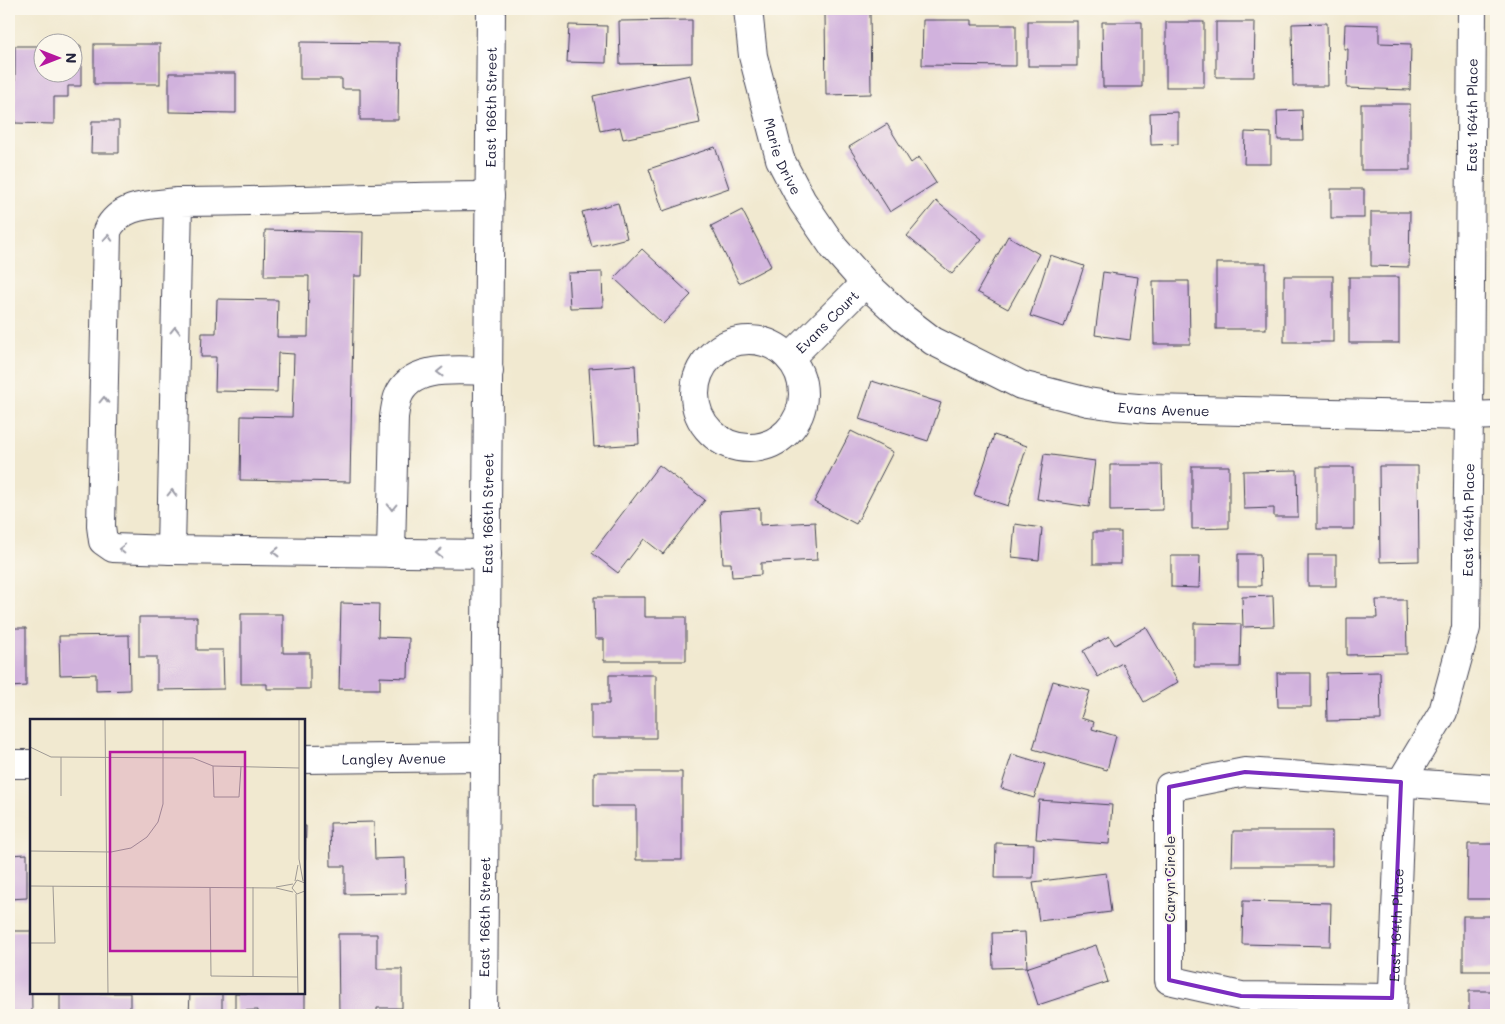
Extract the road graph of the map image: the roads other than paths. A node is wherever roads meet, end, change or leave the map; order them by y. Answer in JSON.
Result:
{"nodes":[{"id":1,"x":491,"y":9,"type":"edge"},
{"id":2,"x":748,"y":9,"type":"edge"},
{"id":3,"x":1472,"y":9,"type":"edge"},
{"id":4,"x":490,"y":196,"type":"junction"},
{"id":5,"x":178,"y":202,"type":"junction"},
{"id":6,"x":865,"y":283,"type":"junction"},
{"id":7,"x":790,"y":358,"type":"dead end"},
{"id":8,"x":489,"y":371,"type":"junction"},
{"id":9,"x":1496,"y":415,"type":"edge"},
{"id":10,"x":1469,"y":416,"type":"junction"},
{"id":11,"x":171,"y":550,"type":"junction"},
{"id":12,"x":391,"y":553,"type":"junction"},
{"id":13,"x":487,"y":554,"type":"junction"},
{"id":14,"x":484,"y":757,"type":"junction"},
{"id":15,"x":305,"y":759,"type":"edge"},
{"id":16,"x":9,"y":764,"type":"edge"},
{"id":17,"x":30,"y":764,"type":"edge"},
{"id":18,"x":1401,"y":782,"type":"junction"},
{"id":19,"x":1496,"y":789,"type":"edge"},
{"id":20,"x":1392,"y":1007,"type":"edge"},
{"id":21,"x":483,"y":1015,"type":"edge"}],
"edges":[{"from":1,"to":4,"type":"street","name":"East 166th Street"},
{"from":2,"to":6,"type":"street","name":"Marie Drive"},
{"from":3,"to":10,"type":"street","name":"East 164th Place"},
{"from":4,"to":5,"type":"street"},
{"from":4,"to":8,"type":"street","name":"East 166th Street"},
{"from":11,"to":5,"type":"street","one_way":true},
{"from":11,"to":5,"type":"street","one_way":true},
{"from":6,"to":7,"type":"street","name":"Evans Court"},
{"from":6,"to":10,"type":"street","name":"Evans Avenue"},
{"from":8,"to":12,"type":"street","one_way":true},
{"from":8,"to":13,"type":"street","name":"East 166th Street"},
{"from":9,"to":10,"type":"street","name":"Evans Avenue"},
{"from":10,"to":18,"type":"street","name":"East 164th Place"},
{"from":12,"to":11,"type":"street","one_way":true},
{"from":13,"to":12,"type":"street","one_way":true},
{"from":13,"to":14,"type":"street","name":"East 166th Street"},
{"from":14,"to":15,"type":"street","name":"Langley Avenue"},
{"from":14,"to":21,"type":"street","name":"East 166th Street"},
{"from":16,"to":17,"type":"street"},
{"from":18,"to":19,"type":"street"},
{"from":18,"to":20,"type":"street","name":"East 164th Place"},
{"from":18,"to":20,"type":"street","name":"Caryn Circle"}]}
